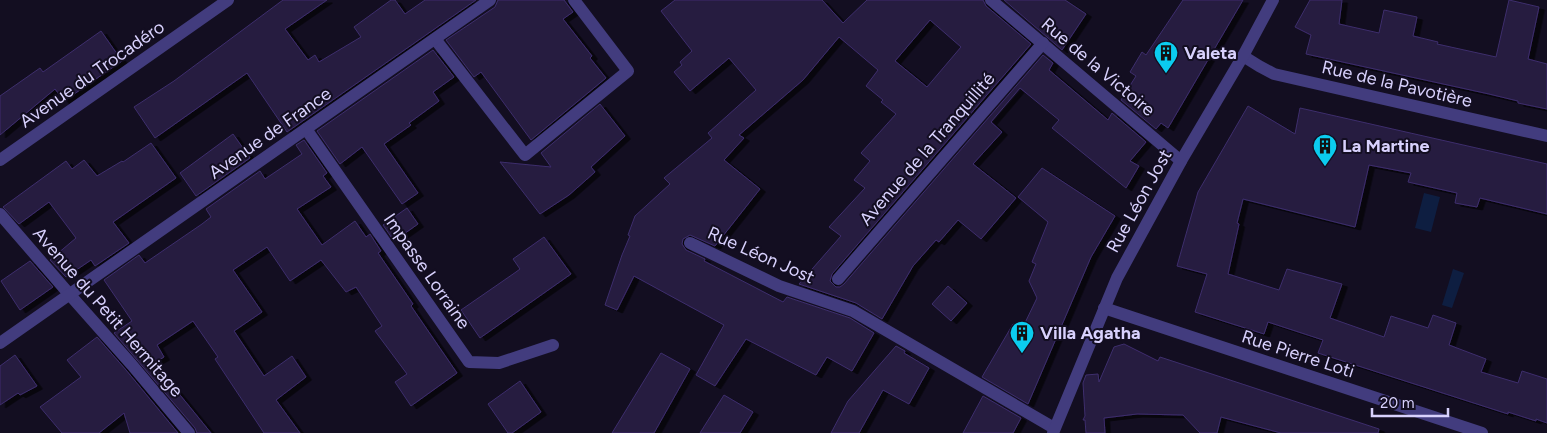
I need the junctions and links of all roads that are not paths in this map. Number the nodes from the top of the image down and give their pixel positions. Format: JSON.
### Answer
{"nodes":[{"id":1,"x":228,"y":0,"type":"edge"},
{"id":2,"x":490,"y":0,"type":"edge"},
{"id":3,"x":574,"y":0,"type":"edge"},
{"id":4,"x":992,"y":0,"type":"edge"},
{"id":5,"x":1273,"y":0,"type":"edge"},
{"id":6,"x":435,"y":39,"type":"junction"},
{"id":7,"x":1043,"y":43,"type":"junction"},
{"id":8,"x":1243,"y":56,"type":"junction"},
{"id":9,"x":306,"y":129,"type":"junction"},
{"id":10,"x":1547,"y":136,"type":"edge"},
{"id":11,"x":0,"y":160,"type":"edge"},
{"id":12,"x":1181,"y":161,"type":"junction"},
{"id":13,"x":0,"y":214,"type":"edge"},
{"id":14,"x":690,"y":243,"type":"dead end"},
{"id":15,"x":838,"y":279,"type":"dead end"},
{"id":16,"x":70,"y":295,"type":"junction"},
{"id":17,"x":1104,"y":308,"type":"junction"},
{"id":18,"x":0,"y":343,"type":"edge"},
{"id":19,"x":553,"y":345,"type":"dead end"},
{"id":20,"x":1053,"y":431,"type":"edge"},
{"id":21,"x":189,"y":433,"type":"edge"},
{"id":22,"x":1482,"y":433,"type":"edge"}],
"edges":[{"from":1,"to":11,"type":"street","name":"Avenue du Trocadéro"},
{"from":2,"to":6,"type":"street","name":"Avenue de France"},
{"from":3,"to":6,"type":"street"},
{"from":4,"to":7,"type":"street","name":"Rue de la Victoire"},
{"from":5,"to":8,"type":"street","name":"Rue Léon Jost"},
{"from":6,"to":9,"type":"street","name":"Avenue de France"},
{"from":7,"to":12,"type":"street","name":"Rue de la Victoire"},
{"from":7,"to":15,"type":"street","name":"Avenue de la Tranquillité"},
{"from":8,"to":10,"type":"street","name":"Rue de la Pavotière"},
{"from":8,"to":12,"type":"street","name":"Rue Léon Jost"},
{"from":9,"to":16,"type":"street","name":"Avenue de France"},
{"from":9,"to":19,"type":"street","name":"Impasse Lorraine"},
{"from":12,"to":17,"type":"street","name":"Rue Léon Jost"},
{"from":13,"to":16,"type":"street","name":"Avenue du Petit Hermitage"},
{"from":14,"to":20,"type":"street","name":"Rue Léon Jost"},
{"from":16,"to":18,"type":"street","name":"Avenue de France"},
{"from":16,"to":21,"type":"street","name":"Avenue du Petit Hermitage"},
{"from":17,"to":20,"type":"street","name":"Rue Léon Jost"},
{"from":17,"to":22,"type":"street","name":"Rue Pierre Loti"}]}
